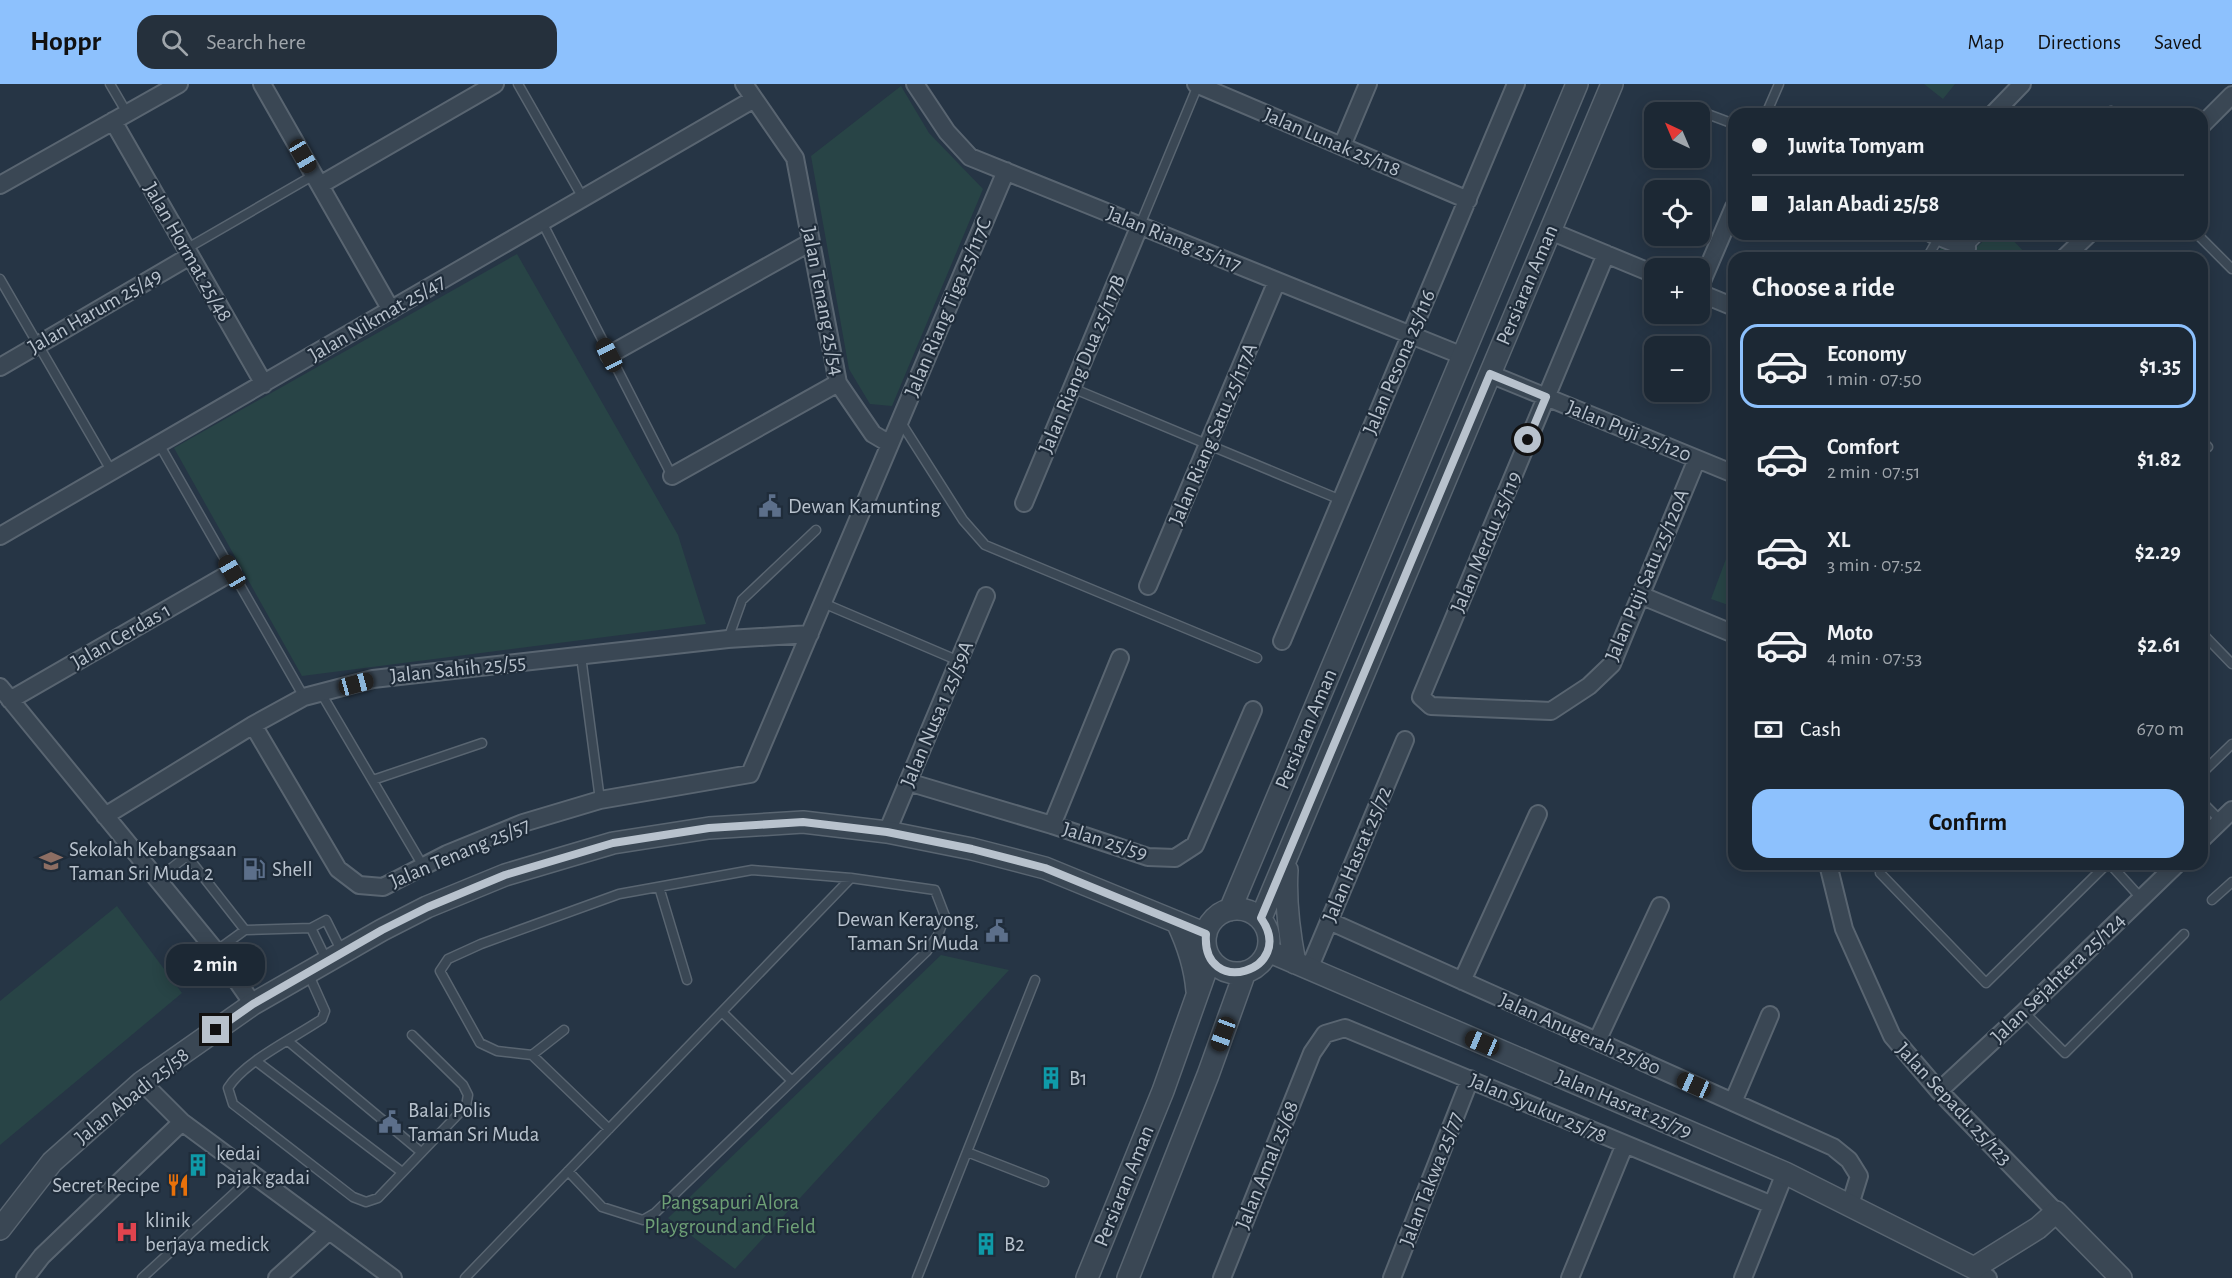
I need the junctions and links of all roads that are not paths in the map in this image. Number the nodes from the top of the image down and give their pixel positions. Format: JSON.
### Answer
{"nodes":[{"id":1,"x":110,"y":84,"type":"edge"},
{"id":2,"x":179,"y":84,"type":"edge"},
{"id":3,"x":262,"y":84,"type":"edge"},
{"id":4,"x":495,"y":84,"type":"edge"},
{"id":5,"x":518,"y":84,"type":"edge"},
{"id":6,"x":744,"y":84,"type":"edge"},
{"id":7,"x":915,"y":84,"type":"edge"},
{"id":8,"x":1368,"y":84,"type":"edge"},
{"id":9,"x":1516,"y":84,"type":"edge"},
{"id":10,"x":1577,"y":84,"type":"edge"},
{"id":11,"x":1612,"y":84,"type":"edge"},
{"id":12,"x":1779,"y":84,"type":"edge"},
{"id":13,"x":2022,"y":84,"type":"edge"},
{"id":14,"x":1205,"y":86,"type":"edge"},
{"id":15,"x":2232,"y":95,"type":"edge"},
{"id":16,"x":754,"y":99,"type":"junction"},
{"id":17,"x":1769,"y":108,"type":"edge"},
{"id":18,"x":1999,"y":108,"type":"edge"},
{"id":19,"x":1710,"y":115,"type":"edge"},
{"id":20,"x":120,"y":117,"type":"junction"},
{"id":21,"x":2208,"y":118,"type":"edge"},
{"id":22,"x":1728,"y":122,"type":"edge"},
{"id":23,"x":1342,"y":146,"type":"junction"},
{"id":24,"x":1006,"y":171,"type":"junction"},
{"id":25,"x":317,"y":180,"type":"junction"},
{"id":26,"x":0,"y":185,"type":"edge"},
{"id":27,"x":584,"y":199,"type":"junction"},
{"id":28,"x":1468,"y":200,"type":"junction"},
{"id":29,"x":1728,"y":221,"type":"edge"},
{"id":30,"x":542,"y":222,"type":"junction"},
{"id":31,"x":1140,"y":225,"type":"junction"},
{"id":32,"x":1550,"y":231,"type":"junction"},
{"id":33,"x":1947,"y":240,"type":"edge"},
{"id":34,"x":1975,"y":240,"type":"edge"},
{"id":35,"x":2083,"y":240,"type":"edge"},
{"id":36,"x":2203,"y":240,"type":"edge"},
{"id":37,"x":811,"y":242,"type":"junction"},
{"id":38,"x":1967,"y":248,"type":"joint"},
{"id":39,"x":188,"y":252,"type":"junction"},
{"id":40,"x":2070,"y":252,"type":"edge"},
{"id":41,"x":1606,"y":254,"type":"junction"},
{"id":42,"x":1710,"y":263,"type":"edge"},
{"id":43,"x":2232,"y":269,"type":"edge"},
{"id":44,"x":1644,"y":270,"type":"edge"},
{"id":45,"x":0,"y":279,"type":"edge"},
{"id":46,"x":1277,"y":281,"type":"junction"},
{"id":47,"x":1710,"y":296,"type":"edge"},
{"id":48,"x":1728,"y":304,"type":"edge"},
{"id":49,"x":392,"y":310,"type":"junction"},
{"id":50,"x":1411,"y":335,"type":"junction"},
{"id":51,"x":38,"y":344,"type":"junction"},
{"id":52,"x":609,"y":355,"type":"junction"},
{"id":53,"x":1463,"y":356,"type":"junction"},
{"id":54,"x":0,"y":366,"type":"edge"},
{"id":55,"x":1490,"y":374,"type":"junction"},
{"id":56,"x":838,"y":383,"type":"junction"},
{"id":57,"x":264,"y":384,"type":"junction"},
{"id":58,"x":1072,"y":388,"type":"junction"},
{"id":59,"x":1546,"y":397,"type":"junction"},
{"id":60,"x":900,"y":420,"type":"junction"},
{"id":61,"x":159,"y":444,"type":"junction"},
{"id":62,"x":890,"y":444,"type":"junction"},
{"id":63,"x":1208,"y":444,"type":"junction"},
{"id":64,"x":1697,"y":459,"type":"junction"},
{"id":65,"x":112,"y":472,"type":"junction"},
{"id":66,"x":1728,"y":472,"type":"edge"},
{"id":67,"x":672,"y":476,"type":"joint"},
{"id":68,"x":1341,"y":500,"type":"junction"},
{"id":69,"x":1024,"y":503,"type":"dead end"},
{"id":70,"x":816,"y":530,"type":"dead end"},
{"id":71,"x":1389,"y":532,"type":"junction"},
{"id":72,"x":0,"y":536,"type":"edge"},
{"id":73,"x":1419,"y":543,"type":"junction"},
{"id":74,"x":232,"y":572,"type":"junction"},
{"id":75,"x":1148,"y":586,"type":"dead end"},
{"id":76,"x":1640,"y":595,"type":"junction"},
{"id":77,"x":986,"y":596,"type":"dead end"},
{"id":78,"x":823,"y":603,"type":"junction"},
{"id":79,"x":1728,"y":632,"type":"edge"},
{"id":80,"x":810,"y":634,"type":"junction"},
{"id":81,"x":728,"y":639,"type":"junction"},
{"id":82,"x":2208,"y":639,"type":"edge"},
{"id":83,"x":1282,"y":641,"type":"dead end"},
{"id":84,"x":580,"y":656,"type":"junction"},
{"id":85,"x":1119,"y":658,"type":"dead end"},
{"id":86,"x":1257,"y":658,"type":"dead end"},
{"id":87,"x":959,"y":661,"type":"junction"},
{"id":88,"x":2232,"y":664,"type":"edge"},
{"id":89,"x":5,"y":693,"type":"edge"},
{"id":90,"x":321,"y":693,"type":"junction"},
{"id":91,"x":304,"y":697,"type":"junction"},
{"id":92,"x":1421,"y":697,"type":"joint"},
{"id":93,"x":1253,"y":710,"type":"dead end"},
{"id":94,"x":253,"y":725,"type":"junction"},
{"id":95,"x":1405,"y":740,"type":"dead end"},
{"id":96,"x":482,"y":742,"type":"dead end"},
{"id":97,"x":2232,"y":744,"type":"edge"},
{"id":98,"x":2208,"y":767,"type":"edge"},
{"id":99,"x":373,"y":780,"type":"junction"},
{"id":100,"x":908,"y":782,"type":"junction"},
{"id":101,"x":600,"y":800,"type":"junction"},
{"id":102,"x":2208,"y":806,"type":"edge"},
{"id":103,"x":1538,"y":814,"type":"dead end"},
{"id":104,"x":105,"y":816,"type":"junction"},
{"id":105,"x":2226,"y":816,"type":"edge"},
{"id":106,"x":1052,"y":825,"type":"junction"},
{"id":107,"x":887,"y":832,"type":"junction"},
{"id":108,"x":2208,"y":833,"type":"edge"},
{"id":109,"x":1288,"y":854,"type":"junction"},
{"id":110,"x":423,"y":866,"type":"junction"},
{"id":111,"x":1829,"y":870,"type":"edge"},
{"id":112,"x":1881,"y":870,"type":"edge"},
{"id":113,"x":2103,"y":870,"type":"edge"},
{"id":114,"x":2115,"y":870,"type":"edge"},
{"id":115,"x":2170,"y":870,"type":"edge"},
{"id":116,"x":851,"y":878,"type":"junction"},
{"id":117,"x":157,"y":879,"type":"junction"},
{"id":118,"x":2232,"y":882,"type":"edge"},
{"id":119,"x":659,"y":887,"type":"junction"},
{"id":120,"x":2141,"y":898,"type":"junction"},
{"id":121,"x":2212,"y":900,"type":"dead end"},
{"id":122,"x":1660,"y":906,"type":"dead end"},
{"id":123,"x":1230,"y":910,"type":"junction"},
{"id":124,"x":1261,"y":918,"type":"junction"},
{"id":125,"x":1329,"y":921,"type":"junction"},
{"id":126,"x":1177,"y":922,"type":"junction"},
{"id":127,"x":310,"y":928,"type":"junction"},
{"id":128,"x":245,"y":930,"type":"junction"},
{"id":129,"x":1206,"y":934,"type":"junction"},
{"id":130,"x":2184,"y":934,"type":"dead end"},
{"id":131,"x":216,"y":951,"type":"junction"},
{"id":132,"x":1268,"y":951,"type":"junction"},
{"id":133,"x":335,"y":957,"type":"junction"},
{"id":134,"x":1210,"y":959,"type":"junction"},
{"id":135,"x":1302,"y":966,"type":"junction"},
{"id":136,"x":308,"y":972,"type":"junction"},
{"id":137,"x":1245,"y":972,"type":"junction"},
{"id":138,"x":687,"y":980,"type":"dead end"},
{"id":139,"x":1035,"y":980,"type":"dead end"},
{"id":140,"x":1462,"y":981,"type":"junction"},
{"id":141,"x":1198,"y":995,"type":"junction"},
{"id":142,"x":253,"y":1004,"type":"junction"},
{"id":143,"x":722,"y":1012,"type":"junction"},
{"id":144,"x":2024,"y":1012,"type":"junction"},
{"id":145,"x":1770,"y":1015,"type":"dead end"},
{"id":146,"x":564,"y":1030,"type":"dead end"},
{"id":147,"x":412,"y":1035,"type":"dead end"},
{"id":148,"x":288,"y":1041,"type":"junction"},
{"id":149,"x":1597,"y":1041,"type":"junction"},
{"id":150,"x":1312,"y":1053,"type":"joint"},
{"id":151,"x":532,"y":1055,"type":"junction"},
{"id":152,"x":256,"y":1061,"type":"junction"},
{"id":153,"x":1470,"y":1079,"type":"junction"},
{"id":154,"x":791,"y":1080,"type":"junction"},
{"id":155,"x":142,"y":1082,"type":"junction"},
{"id":156,"x":1163,"y":1091,"type":"junction"},
{"id":157,"x":1939,"y":1091,"type":"junction"},
{"id":158,"x":1198,"y":1098,"type":"junction"},
{"id":159,"x":1733,"y":1102,"type":"junction"},
{"id":160,"x":182,"y":1122,"type":"junction"},
{"id":161,"x":609,"y":1129,"type":"junction"},
{"id":162,"x":1625,"y":1144,"type":"junction"},
{"id":163,"x":421,"y":1152,"type":"junction"},
{"id":164,"x":967,"y":1152,"type":"junction"},
{"id":165,"x":568,"y":1171,"type":"junction"},
{"id":166,"x":402,"y":1172,"type":"junction"},
{"id":167,"x":1785,"y":1173,"type":"junction"},
{"id":168,"x":253,"y":1176,"type":"junction"},
{"id":169,"x":1044,"y":1182,"type":"dead end"},
{"id":170,"x":1772,"y":1205,"type":"junction"},
{"id":171,"x":1850,"y":1205,"type":"junction"},
{"id":172,"x":2056,"y":1212,"type":"junction"},
{"id":173,"x":0,"y":1229,"type":"edge"},
{"id":174,"x":328,"y":1231,"type":"junction"},
{"id":175,"x":1981,"y":1273,"type":"edge"},
{"id":176,"x":25,"y":1278,"type":"edge"},
{"id":177,"x":142,"y":1278,"type":"edge"},
{"id":178,"x":276,"y":1278,"type":"edge"},
{"id":179,"x":393,"y":1278,"type":"edge"},
{"id":180,"x":465,"y":1278,"type":"edge"},
{"id":181,"x":917,"y":1278,"type":"edge"},
{"id":182,"x":1087,"y":1278,"type":"edge"},
{"id":183,"x":1128,"y":1278,"type":"edge"},
{"id":184,"x":1222,"y":1278,"type":"edge"},
{"id":185,"x":1392,"y":1278,"type":"edge"},
{"id":186,"x":1570,"y":1278,"type":"edge"},
{"id":187,"x":1743,"y":1278,"type":"edge"},
{"id":188,"x":2121,"y":1278,"type":"edge"}],
"edges":[{"from":1,"to":20,"type":"lane"},
{"from":2,"to":20,"type":"street"},
{"from":3,"to":25,"type":"street"},
{"from":4,"to":25,"type":"street"},
{"from":5,"to":27,"type":"lane"},
{"from":6,"to":16,"type":"street","name":"Jalan Tenang 25/54"},
{"from":7,"to":24,"type":"street","name":"Jalan Riang 25/117"},
{"from":8,"to":23,"type":"street"},
{"from":9,"to":28,"type":"street","name":"Jalan Pesona 25/116"},
{"from":10,"to":53,"type":"street","name":"Persiaran Aman"},
{"from":11,"to":32,"type":"street","name":"Persiaran Aman"},
{"from":12,"to":17,"type":"lane"},
{"from":13,"to":18,"type":"street"},
{"from":14,"to":23,"type":"street","name":"Jalan Lunak 25/118"},
{"from":14,"to":31,"type":"lane"},
{"from":15,"to":21,"type":"street"},
{"from":16,"to":27,"type":"street","name":"Jalan Nikmat 25/47"},
{"from":16,"to":37,"type":"street","name":"Jalan Tenang 25/54"},
{"from":19,"to":22,"type":"lane"},
{"from":20,"to":26,"type":"street"},
{"from":20,"to":39,"type":"street","name":"Jalan Hormat 25/48"},
{"from":23,"to":28,"type":"street","name":"Jalan Lunak 25/118"},
{"from":24,"to":31,"type":"street","name":"Jalan Riang 25/117"},
{"from":24,"to":60,"type":"street","name":"Jalan Riang Tiga 25/117C"},
{"from":25,"to":39,"type":"lane"},
{"from":25,"to":49,"type":"street"},
{"from":27,"to":30,"type":"street","name":"Jalan Nikmat 25/47"},
{"from":28,"to":50,"type":"street","name":"Jalan Pesona 25/116"},
{"from":29,"to":42,"type":"street"},
{"from":30,"to":49,"type":"street","name":"Jalan Nikmat 25/47"},
{"from":30,"to":52,"type":"lane"},
{"from":31,"to":46,"type":"street","name":"Jalan Riang 25/117"},
{"from":31,"to":58,"type":"street","name":"Jalan Riang Dua 25/117B"},
{"from":32,"to":41,"type":"street"},
{"from":32,"to":55,"type":"street","name":"Persiaran Aman"},
{"from":33,"to":38,"type":"street"},
{"from":34,"to":38,"type":"lane"},
{"from":35,"to":40,"type":"street"},
{"from":36,"to":43,"type":"lane"},
{"from":37,"to":52,"type":"street"},
{"from":37,"to":56,"type":"street","name":"Jalan Tenang 25/54"},
{"from":39,"to":51,"type":"street","name":"Jalan Harum 25/49"},
{"from":39,"to":57,"type":"street","name":"Jalan Hormat 25/48"},
{"from":41,"to":44,"type":"street"},
{"from":41,"to":59,"type":"street","name":"Jalan Merdu 25/119"},
{"from":45,"to":51,"type":"lane"},
{"from":46,"to":50,"type":"street","name":"Jalan Riang 25/117"},
{"from":46,"to":63,"type":"street","name":"Jalan Riang Satu 25/117A"},
{"from":47,"to":48,"type":"street"},
{"from":49,"to":57,"type":"street","name":"Jalan Nikmat 25/47"},
{"from":50,"to":53,"type":"street","name":"Jalan Riang 25/117"},
{"from":50,"to":68,"type":"street","name":"Jalan Pesona 25/116"},
{"from":51,"to":54,"type":"street","name":"Jalan Harum 25/49"},
{"from":51,"to":65,"type":"lane"},
{"from":52,"to":67,"type":"lane"},
{"from":53,"to":71,"type":"street","name":"Persiaran Aman"},
{"from":55,"to":59,"type":"street","name":"Jalan Puji 25/120"},
{"from":55,"to":73,"type":"street","name":"Persiaran Aman"},
{"from":56,"to":62,"type":"street","name":"Jalan Tenang 25/54"},
{"from":56,"to":67,"type":"street"},
{"from":57,"to":61,"type":"street","name":"Jalan Nikmat 25/47"},
{"from":58,"to":63,"type":"lane"},
{"from":58,"to":69,"type":"street","name":"Jalan Riang Dua 25/117B"},
{"from":59,"to":64,"type":"street","name":"Jalan Puji 25/120"},
{"from":59,"to":92,"type":"street","name":"Jalan Merdu 25/119"},
{"from":60,"to":62,"type":"street","name":"Jalan Riang Tiga 25/117C"},
{"from":60,"to":86,"type":"lane"},
{"from":61,"to":65,"type":"street","name":"Jalan Nikmat 25/47"},
{"from":61,"to":74,"type":"lane"},
{"from":62,"to":78,"type":"street"},
{"from":63,"to":68,"type":"lane"},
{"from":63,"to":75,"type":"street","name":"Jalan Riang Satu 25/117A"},
{"from":64,"to":66,"type":"street","name":"Jalan Puji 25/120"},
{"from":64,"to":76,"type":"street","name":"Jalan Puji Satu 25/120A"},
{"from":65,"to":72,"type":"street","name":"Jalan Nikmat 25/47"},
{"from":68,"to":83,"type":"street","name":"Jalan Pesona 25/116"},
{"from":70,"to":81,"type":"lane"},
{"from":71,"to":73,"type":"street"},
{"from":71,"to":123,"type":"street","name":"Persiaran Aman"},
{"from":73,"to":109,"type":"street","name":"Persiaran Aman"},
{"from":74,"to":89,"type":"street","name":"Jalan Cerdas 1"},
{"from":74,"to":91,"type":"lane"},
{"from":76,"to":79,"type":"street"},
{"from":76,"to":92,"type":"street","name":"Jalan Puji Satu 25/120A"},
{"from":77,"to":87,"type":"street","name":"Jalan Nusa 1 25/59A"},
{"from":78,"to":80,"type":"street"},
{"from":78,"to":87,"type":"lane"},
{"from":80,"to":81,"type":"street","name":"Jalan Sahih 25/55"},
{"from":80,"to":101,"type":"street","name":"Jalan Tenang 25/57"},
{"from":81,"to":84,"type":"street","name":"Jalan Sahih 25/55"},
{"from":82,"to":88,"type":"lane"},
{"from":84,"to":90,"type":"street","name":"Jalan Sahih 25/55"},
{"from":84,"to":101,"type":"lane"},
{"from":85,"to":106,"type":"street"},
{"from":87,"to":100,"type":"street","name":"Jalan Nusa 1 25/59A"},
{"from":89,"to":104,"type":"street"},
{"from":90,"to":91,"type":"street","name":"Jalan Sahih 25/55"},
{"from":90,"to":99,"type":"lane"},
{"from":91,"to":94,"type":"street","name":"Jalan Sahih 25/55"},
{"from":93,"to":106,"type":"street","name":"Jalan 25/59"},
{"from":94,"to":104,"type":"street","name":"Jalan Sahih 25/55"},
{"from":94,"to":110,"type":"street","name":"Jalan Tenang 25/57"},
{"from":95,"to":125,"type":"street","name":"Jalan Hasrat 25/72"},
{"from":96,"to":99,"type":"lane"},
{"from":97,"to":98,"type":"lane"},
{"from":99,"to":110,"type":"lane"},
{"from":100,"to":106,"type":"street","name":"Jalan 25/59"},
{"from":100,"to":107,"type":"street","name":"Jalan Nusa 1 25/59A"},
{"from":101,"to":110,"type":"street","name":"Jalan Tenang 25/57"},
{"from":102,"to":105,"type":"lane"},
{"from":103,"to":140,"type":"street"},
{"from":104,"to":117,"type":"street"},
{"from":105,"to":108,"type":"street"},
{"from":107,"to":126,"type":"street","name":"Jalan Abadi 25/58"},
{"from":107,"to":133,"type":"street","name":"Jalan Abadi 25/58"},
{"from":109,"to":124,"type":"street","name":"Persiaran Aman"},
{"from":109,"to":135,"type":"street"},
{"from":111,"to":157,"type":"street","name":"Jalan Sepadu 25/123"},
{"from":112,"to":113,"type":"lane"},
{"from":114,"to":120,"type":"lane"},
{"from":115,"to":120,"type":"street","name":"Jalan Sejahtera 25/124"},
{"from":116,"to":119,"type":"lane"},
{"from":116,"to":143,"type":"lane"},
{"from":116,"to":154,"type":"lane"},
{"from":117,"to":128,"type":"lane"},
{"from":117,"to":131,"type":"street"},
{"from":118,"to":121,"type":"lane"},
{"from":119,"to":138,"type":"lane"},
{"from":119,"to":151,"type":"lane"},
{"from":120,"to":144,"type":"street","name":"Jalan Sejahtera 25/124"},
{"from":122,"to":149,"type":"street"},
{"from":123,"to":124,"type":"street"},
{"from":123,"to":129,"type":"street"},
{"from":124,"to":132,"type":"street"},
{"from":125,"to":135,"type":"street","name":"Jalan Hasrat 25/72"},
{"from":125,"to":140,"type":"street","name":"Jalan Anugerah 25/80"},
{"from":126,"to":129,"type":"street","name":"Jalan Abadi 25/58"},
{"from":126,"to":141,"type":"street"},
{"from":127,"to":128,"type":"lane"},
{"from":127,"to":133,"type":"lane"},
{"from":127,"to":133,"type":"lane"},
{"from":128,"to":131,"type":"lane"},
{"from":129,"to":134,"type":"street"},
{"from":130,"to":144,"type":"lane"},
{"from":131,"to":142,"type":"street"},
{"from":132,"to":135,"type":"street","name":"Jalan Hasrat 25/79"},
{"from":132,"to":137,"type":"street"},
{"from":133,"to":136,"type":"street","name":"Jalan Abadi 25/58"},
{"from":134,"to":137,"type":"street"},
{"from":134,"to":141,"type":"street","name":"Persiaran Aman"},
{"from":135,"to":167,"type":"street","name":"Jalan Hasrat 25/79"},
{"from":136,"to":142,"type":"street","name":"Jalan Abadi 25/58"},
{"from":136,"to":148,"type":"lane"},
{"from":137,"to":158,"type":"street","name":"Persiaran Aman"},
{"from":139,"to":164,"type":"lane"},
{"from":140,"to":149,"type":"street","name":"Jalan Anugerah 25/80"},
{"from":141,"to":156,"type":"street","name":"Persiaran Aman"},
{"from":142,"to":155,"type":"street","name":"Jalan Abadi 25/58"},
{"from":143,"to":154,"type":"lane"},
{"from":143,"to":161,"type":"lane"},
{"from":144,"to":157,"type":"street","name":"Jalan Sejahtera 25/124"},
{"from":145,"to":159,"type":"street"},
{"from":146,"to":151,"type":"lane"},
{"from":147,"to":163,"type":"lane"},
{"from":148,"to":152,"type":"lane"},
{"from":148,"to":163,"type":"lane"},
{"from":149,"to":159,"type":"street","name":"Jalan Anugerah 25/80"},
{"from":150,"to":153,"type":"street","name":"Jalan Syukur 25/78"},
{"from":150,"to":184,"type":"street","name":"Jalan Amal 25/68"},
{"from":151,"to":161,"type":"lane"},
{"from":152,"to":166,"type":"lane"},
{"from":152,"to":166,"type":"lane"},
{"from":153,"to":162,"type":"street","name":"Jalan Syukur 25/78"},
{"from":153,"to":185,"type":"street","name":"Jalan Takwa 25/77"},
{"from":154,"to":165,"type":"lane"},
{"from":155,"to":160,"type":"street"},
{"from":155,"to":173,"type":"street","name":"Jalan Abadi 25/58"},
{"from":156,"to":158,"type":"street"},
{"from":156,"to":182,"type":"street","name":"Persiaran Aman"},
{"from":157,"to":172,"type":"street","name":"Jalan Sepadu 25/123"},
{"from":158,"to":183,"type":"street","name":"Persiaran Aman"},
{"from":159,"to":171,"type":"street","name":"Jalan Anugerah 25/80"},
{"from":160,"to":168,"type":"street"},
{"from":160,"to":176,"type":"street"},
{"from":161,"to":165,"type":"lane"},
{"from":162,"to":170,"type":"street","name":"Jalan Syukur 25/78"},
{"from":162,"to":186,"type":"street"},
{"from":163,"to":166,"type":"lane"},
{"from":164,"to":169,"type":"lane"},
{"from":164,"to":181,"type":"lane"},
{"from":165,"to":180,"type":"lane"},
{"from":167,"to":170,"type":"street"},
{"from":167,"to":171,"type":"street","name":"Jalan Hasrat 25/79"},
{"from":168,"to":174,"type":"street"},
{"from":168,"to":177,"type":"lane"},
{"from":170,"to":187,"type":"street"},
{"from":171,"to":175,"type":"street","name":"Jalan Hasrat 25/79"},
{"from":172,"to":175,"type":"street","name":"Jalan Hasrat 25/79"},
{"from":172,"to":188,"type":"street","name":"Jalan Sepadu 25/123"},
{"from":174,"to":178,"type":"street"},
{"from":174,"to":179,"type":"street"}]}
